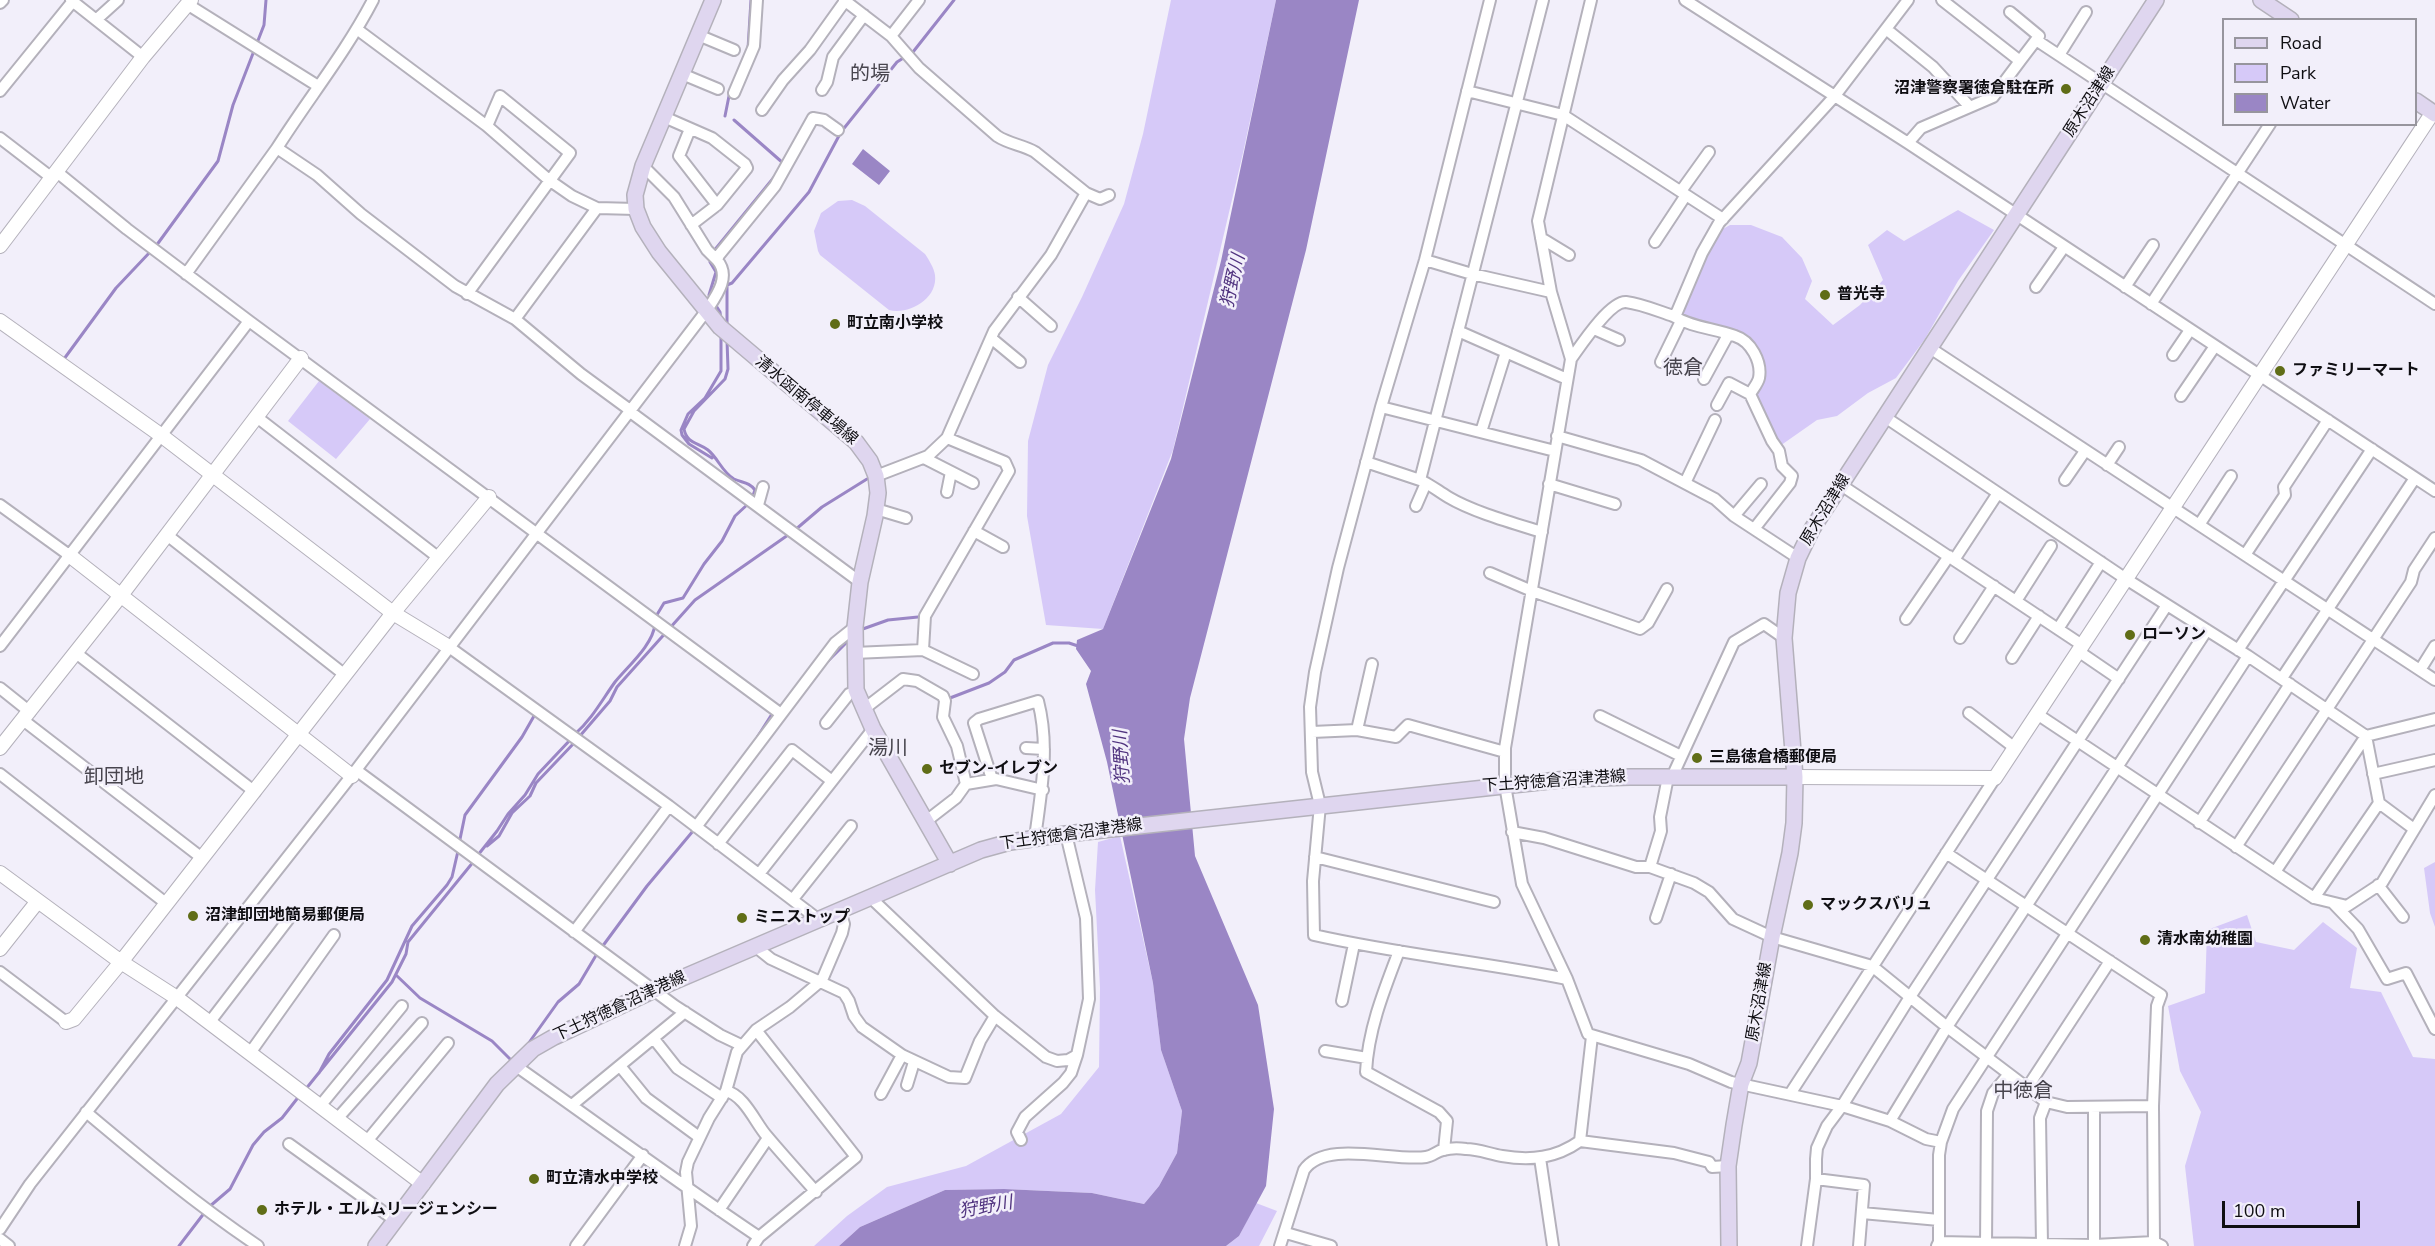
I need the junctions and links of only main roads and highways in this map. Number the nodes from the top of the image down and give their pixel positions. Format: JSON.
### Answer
{"nodes":[{"id":1,"x":713,"y":0,"type":"edge"},
{"id":2,"x":2156,"y":0,"type":"edge"},
{"id":3,"x":2261,"y":0,"type":"edge"},
{"id":4,"x":2288,"y":18,"type":"edge"},
{"id":5,"x":2417,"y":102,"type":"edge"},
{"id":6,"x":2434,"y":112,"type":"edge"},
{"id":7,"x":1795,"y":777,"type":"junction"},
{"id":8,"x":950,"y":864,"type":"junction"},
{"id":9,"x":376,"y":1246,"type":"edge"},
{"id":10,"x":1730,"y":1246,"type":"edge"}],
"edges":[{"from":1,"to":8,"type":"main road","name":"清水函南停車場線"},
{"from":2,"to":7,"type":"main road","name":"原木沼津線"},
{"from":3,"to":4,"type":"main road"},
{"from":5,"to":6,"type":"main road"},
{"from":7,"to":8,"type":"main road","name":"下土狩徳倉沼津港線"},
{"from":7,"to":10,"type":"main road","name":"原木沼津線"},
{"from":8,"to":9,"type":"main road","name":"下土狩徳倉沼津港線"}]}
